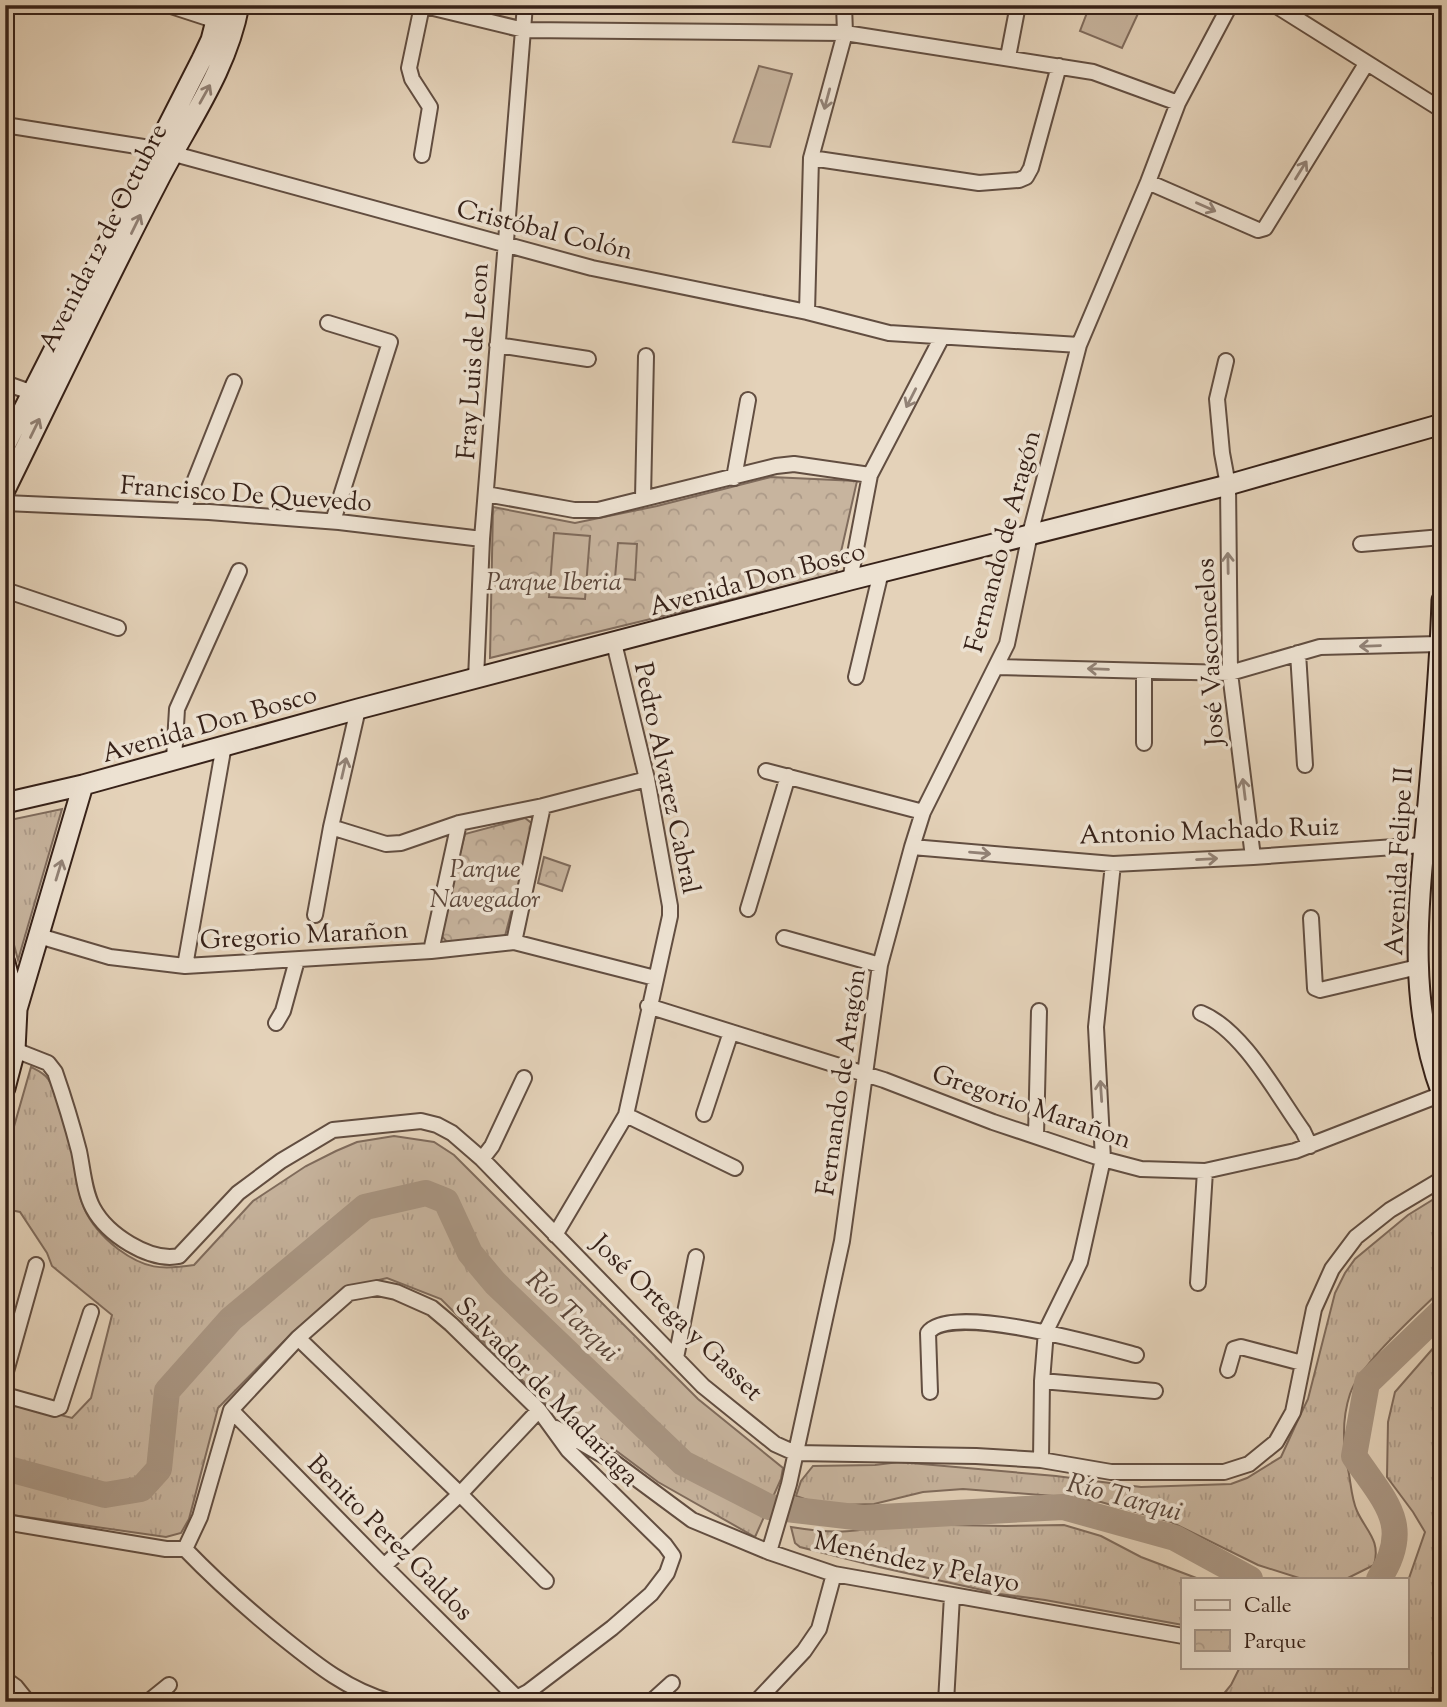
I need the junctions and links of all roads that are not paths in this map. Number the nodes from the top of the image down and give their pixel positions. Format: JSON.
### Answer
{"nodes":[{"id":1,"x":167,"y":5,"type":"edge"},
{"id":2,"x":239,"y":5,"type":"edge"},
{"id":3,"x":421,"y":5,"type":"edge"},
{"id":4,"x":525,"y":5,"type":"edge"},
{"id":5,"x":844,"y":5,"type":"edge"},
{"id":6,"x":1018,"y":5,"type":"edge"},
{"id":7,"x":1230,"y":5,"type":"edge"},
{"id":8,"x":1275,"y":5,"type":"edge"},
{"id":9,"x":219,"y":13,"type":"edge"},
{"id":10,"x":524,"y":30,"type":"junction"},
{"id":11,"x":845,"y":33,"type":"junction"},
{"id":12,"x":1009,"y":57,"type":"junction"},
{"id":13,"x":1366,"y":64,"type":"junction"},
{"id":14,"x":1059,"y":66,"type":"junction"},
{"id":15,"x":1178,"y":103,"type":"junction"},
{"id":16,"x":1442,"y":110,"type":"edge"},
{"id":17,"x":5,"y":125,"type":"edge"},
{"id":18,"x":164,"y":152,"type":"junction"},
{"id":19,"x":422,"y":155,"type":"dead end"},
{"id":20,"x":811,"y":158,"type":"junction"},
{"id":21,"x":1148,"y":182,"type":"junction"},
{"id":22,"x":505,"y":245,"type":"junction"},
{"id":23,"x":807,"y":312,"type":"junction"},
{"id":24,"x":328,"y":323,"type":"dead end"},
{"id":25,"x":942,"y":337,"type":"junction"},
{"id":26,"x":497,"y":345,"type":"junction"},
{"id":27,"x":1079,"y":345,"type":"junction"},
{"id":28,"x":646,"y":356,"type":"dead end"},
{"id":29,"x":588,"y":359,"type":"dead end"},
{"id":30,"x":1226,"y":361,"type":"dead end"},
{"id":31,"x":234,"y":382,"type":"dead end"},
{"id":32,"x":5,"y":383,"type":"edge"},
{"id":33,"x":33,"y":393,"type":"junction"},
{"id":34,"x":748,"y":400,"type":"dead end"},
{"id":35,"x":1442,"y":424,"type":"edge"},
{"id":36,"x":5,"y":446,"type":"edge"},
{"id":37,"x":870,"y":475,"type":"junction"},
{"id":38,"x":734,"y":478,"type":"junction"},
{"id":39,"x":1228,"y":485,"type":"junction"},
{"id":40,"x":5,"y":489,"type":"edge"},
{"id":41,"x":486,"y":494,"type":"junction"},
{"id":42,"x":643,"y":498,"type":"junction"},
{"id":43,"x":5,"y":503,"type":"edge"},
{"id":44,"x":183,"y":510,"type":"junction"},
{"id":45,"x":333,"y":521,"type":"junction"},
{"id":46,"x":1030,"y":534,"type":"junction"},
{"id":47,"x":1442,"y":537,"type":"edge"},
{"id":48,"x":482,"y":539,"type":"junction"},
{"id":49,"x":1361,"y":544,"type":"dead end"},
{"id":50,"x":239,"y":571,"type":"dead end"},
{"id":51,"x":881,"y":572,"type":"junction"},
{"id":52,"x":850,"y":580,"type":"junction"},
{"id":53,"x":5,"y":590,"type":"edge"},
{"id":54,"x":1442,"y":600,"type":"edge"},
{"id":55,"x":118,"y":628,"type":"dead end"},
{"id":56,"x":1440,"y":633,"type":"edge"},
{"id":57,"x":614,"y":643,"type":"junction"},
{"id":58,"x":1298,"y":653,"type":"junction"},
{"id":59,"x":996,"y":667,"type":"junction"},
{"id":60,"x":1144,"y":671,"type":"junction"},
{"id":61,"x":1230,"y":673,"type":"junction"},
{"id":62,"x":856,"y":677,"type":"dead end"},
{"id":63,"x":475,"y":678,"type":"junction"},
{"id":64,"x":358,"y":709,"type":"junction"},
{"id":65,"x":1144,"y":743,"type":"dead end"},
{"id":66,"x":224,"y":745,"type":"junction"},
{"id":67,"x":174,"y":760,"type":"junction"},
{"id":68,"x":1305,"y":765,"type":"dead end"},
{"id":69,"x":766,"y":771,"type":"dead end"},
{"id":70,"x":788,"y":776,"type":"junction"},
{"id":71,"x":647,"y":779,"type":"junction"},
{"id":72,"x":83,"y":785,"type":"junction"},
{"id":73,"x":5,"y":803,"type":"edge"},
{"id":74,"x":543,"y":806,"type":"junction"},
{"id":75,"x":923,"y":811,"type":"junction"},
{"id":76,"x":459,"y":823,"type":"junction"},
{"id":77,"x":331,"y":827,"type":"junction"},
{"id":78,"x":1423,"y":845,"type":"junction"},
{"id":79,"x":912,"y":847,"type":"junction"},
{"id":80,"x":1253,"y":857,"type":"junction"},
{"id":81,"x":1113,"y":864,"type":"junction"},
{"id":82,"x":748,"y":909,"type":"dead end"},
{"id":83,"x":315,"y":915,"type":"dead end"},
{"id":84,"x":1311,"y":918,"type":"dead end"},
{"id":85,"x":39,"y":936,"type":"junction"},
{"id":86,"x":784,"y":938,"type":"dead end"},
{"id":87,"x":514,"y":942,"type":"junction"},
{"id":88,"x":430,"y":951,"type":"junction"},
{"id":89,"x":297,"y":960,"type":"junction"},
{"id":90,"x":5,"y":963,"type":"edge"},
{"id":91,"x":185,"y":965,"type":"junction"},
{"id":92,"x":880,"y":965,"type":"junction"},
{"id":93,"x":1418,"y":967,"type":"junction"},
{"id":94,"x":655,"y":978,"type":"junction"},
{"id":95,"x":648,"y":1006,"type":"junction"},
{"id":96,"x":17,"y":1009,"type":"junction"},
{"id":97,"x":1039,"y":1011,"type":"dead end"},
{"id":98,"x":1201,"y":1013,"type":"dead end"},
{"id":99,"x":276,"y":1023,"type":"dead end"},
{"id":100,"x":731,"y":1032,"type":"junction"},
{"id":101,"x":10,"y":1049,"type":"edge"},
{"id":102,"x":867,"y":1075,"type":"junction"},
{"id":103,"x":524,"y":1078,"type":"dead end"},
{"id":104,"x":5,"y":1088,"type":"edge"},
{"id":105,"x":1442,"y":1094,"type":"edge"},
{"id":106,"x":704,"y":1114,"type":"dead end"},
{"id":107,"x":626,"y":1115,"type":"junction"},
{"id":108,"x":1036,"y":1136,"type":"junction"},
{"id":109,"x":1310,"y":1146,"type":"junction"},
{"id":110,"x":482,"y":1159,"type":"junction"},
{"id":111,"x":1103,"y":1159,"type":"junction"},
{"id":112,"x":736,"y":1168,"type":"dead end"},
{"id":113,"x":1205,"y":1171,"type":"junction"},
{"id":114,"x":1442,"y":1180,"type":"edge"},
{"id":115,"x":555,"y":1235,"type":"junction"},
{"id":116,"x":696,"y":1257,"type":"dead end"},
{"id":117,"x":36,"y":1265,"type":"dead end"},
{"id":118,"x":1198,"y":1283,"type":"dead end"},
{"id":119,"x":91,"y":1312,"type":"dead end"},
{"id":120,"x":1046,"y":1331,"type":"junction"},
{"id":121,"x":298,"y":1338,"type":"junction"},
{"id":122,"x":1136,"y":1355,"type":"dead end"},
{"id":123,"x":676,"y":1358,"type":"junction"},
{"id":124,"x":1302,"y":1363,"type":"junction"},
{"id":125,"x":1228,"y":1370,"type":"dead end"},
{"id":126,"x":5,"y":1375,"type":"edge"},
{"id":127,"x":1042,"y":1381,"type":"junction"},
{"id":128,"x":1155,"y":1391,"type":"dead end"},
{"id":129,"x":930,"y":1392,"type":"dead end"},
{"id":130,"x":5,"y":1395,"type":"edge"},
{"id":131,"x":231,"y":1410,"type":"junction"},
{"id":132,"x":539,"y":1410,"type":"junction"},
{"id":133,"x":550,"y":1424,"type":"junction"},
{"id":134,"x":795,"y":1453,"type":"junction"},
{"id":135,"x":1041,"y":1461,"type":"junction"},
{"id":136,"x":460,"y":1494,"type":"junction"},
{"id":137,"x":5,"y":1522,"type":"edge"},
{"id":138,"x":771,"y":1546,"type":"junction"},
{"id":139,"x":185,"y":1549,"type":"junction"},
{"id":140,"x":384,"y":1566,"type":"junction"},
{"id":141,"x":834,"y":1574,"type":"junction"},
{"id":142,"x":546,"y":1581,"type":"dead end"},
{"id":143,"x":952,"y":1596,"type":"junction"},
{"id":144,"x":1181,"y":1636,"type":"edge"},
{"id":145,"x":5,"y":1679,"type":"edge"},
{"id":146,"x":672,"y":1683,"type":"dead end"},
{"id":147,"x":169,"y":1685,"type":"dead end"},
{"id":148,"x":520,"y":1698,"type":"edge"},
{"id":149,"x":757,"y":1701,"type":"edge"},
{"id":150,"x":28,"y":1702,"type":"edge"},
{"id":151,"x":148,"y":1702,"type":"edge"},
{"id":152,"x":391,"y":1702,"type":"edge"},
{"id":153,"x":651,"y":1702,"type":"edge"},
{"id":154,"x":946,"y":1702,"type":"edge"}],
"edges":[{"from":1,"to":9,"type":"street"},
{"from":18,"to":2,"type":"main road","name":"Avenida 12 de Octubre","one_way":true},
{"from":3,"to":10,"type":"street"},
{"from":3,"to":19,"type":"street"},
{"from":4,"to":10,"type":"street","name":"Fray Luis de Leon"},
{"from":5,"to":11,"type":"street"},
{"from":6,"to":12,"type":"street"},
{"from":7,"to":15,"type":"street","name":"Fernando de Aragón"},
{"from":8,"to":13,"type":"street"},
{"from":9,"to":18,"type":"main road","name":"Avenida 12 de Octubre"},
{"from":10,"to":11,"type":"street"},
{"from":10,"to":22,"type":"street","name":"Fray Luis de Leon"},
{"from":11,"to":12,"type":"street"},
{"from":11,"to":20,"type":"street","one_way":true},
{"from":12,"to":14,"type":"street"},
{"from":13,"to":16,"type":"street"},
{"from":21,"to":13,"type":"street","one_way":true},
{"from":14,"to":15,"type":"street"},
{"from":14,"to":20,"type":"street"},
{"from":15,"to":21,"type":"street","name":"Fernando de Aragón"},
{"from":17,"to":18,"type":"street","name":"Cristóbal Colón"},
{"from":18,"to":22,"type":"street","name":"Cristóbal Colón"},
{"from":18,"to":33,"type":"main road","name":"Avenida 12 de Octubre"},
{"from":40,"to":18,"type":"main road","name":"Avenida 12 de Octubre","one_way":true},
{"from":20,"to":23,"type":"street"},
{"from":21,"to":27,"type":"street","name":"Fernando de Aragón"},
{"from":22,"to":23,"type":"street","name":"Cristóbal Colón"},
{"from":22,"to":26,"type":"street","name":"Fray Luis de Leon"},
{"from":23,"to":25,"type":"street","name":"Cristóbal Colón"},
{"from":24,"to":45,"type":"street"},
{"from":25,"to":27,"type":"street","name":"Cristóbal Colón"},
{"from":25,"to":37,"type":"street","one_way":true},
{"from":26,"to":29,"type":"street"},
{"from":26,"to":41,"type":"street","name":"Fray Luis de Leon"},
{"from":27,"to":46,"type":"street","name":"Fernando de Aragón"},
{"from":28,"to":42,"type":"street"},
{"from":30,"to":39,"type":"street","name":"José Vasconcelos"},
{"from":31,"to":44,"type":"street"},
{"from":32,"to":33,"type":"street"},
{"from":33,"to":36,"type":"main road","name":"Avenida 12 de Octubre"},
{"from":34,"to":38,"type":"street"},
{"from":35,"to":39,"type":"main road","name":"Avenida Don Bosco"},
{"from":37,"to":38,"type":"street"},
{"from":37,"to":52,"type":"street"},
{"from":38,"to":42,"type":"street"},
{"from":39,"to":46,"type":"main road","name":"Avenida Don Bosco"},
{"from":61,"to":39,"type":"street","name":"José Vasconcelos","one_way":true},
{"from":41,"to":42,"type":"street"},
{"from":41,"to":48,"type":"street","name":"Fray Luis de Leon"},
{"from":43,"to":44,"type":"street","name":"Francisco De Quevedo"},
{"from":44,"to":45,"type":"street","name":"Francisco De Quevedo"},
{"from":45,"to":48,"type":"street","name":"Francisco De Quevedo"},
{"from":46,"to":51,"type":"main road","name":"Avenida Don Bosco"},
{"from":46,"to":59,"type":"street","name":"Fernando de Aragón"},
{"from":47,"to":49,"type":"street"},
{"from":48,"to":63,"type":"street","name":"Fray Luis de Leon"},
{"from":50,"to":67,"type":"street"},
{"from":51,"to":52,"type":"main road","name":"Avenida Don Bosco"},
{"from":51,"to":62,"type":"street"},
{"from":52,"to":57,"type":"main road","name":"Avenida Don Bosco"},
{"from":53,"to":55,"type":"street"},
{"from":54,"to":56,"type":"main road","name":"Avenida Felipe II"},
{"from":56,"to":58,"type":"street","one_way":true},
{"from":56,"to":78,"type":"main road","name":"Avenida Felipe II"},
{"from":57,"to":63,"type":"main road","name":"Avenida Don Bosco"},
{"from":57,"to":71,"type":"street","name":"Pedro Alvarez Cabral"},
{"from":58,"to":61,"type":"street"},
{"from":58,"to":68,"type":"street"},
{"from":60,"to":59,"type":"street","one_way":true},
{"from":59,"to":75,"type":"street","name":"Fernando de Aragón"},
{"from":60,"to":61,"type":"street"},
{"from":60,"to":65,"type":"street"},
{"from":80,"to":61,"type":"street","name":"José Vasconcelos","one_way":true},
{"from":63,"to":64,"type":"main road","name":"Avenida Don Bosco"},
{"from":64,"to":66,"type":"main road","name":"Avenida Don Bosco"},
{"from":77,"to":64,"type":"street","one_way":true},
{"from":66,"to":67,"type":"main road","name":"Avenida Don Bosco"},
{"from":66,"to":91,"type":"street"},
{"from":67,"to":72,"type":"main road","name":"Avenida Don Bosco"},
{"from":69,"to":70,"type":"street"},
{"from":70,"to":75,"type":"street"},
{"from":70,"to":82,"type":"street"},
{"from":71,"to":74,"type":"street"},
{"from":71,"to":94,"type":"street","name":"Pedro Alvarez Cabral"},
{"from":72,"to":73,"type":"main road","name":"Avenida Don Bosco"},
{"from":85,"to":72,"type":"main road","one_way":true},
{"from":74,"to":76,"type":"street"},
{"from":74,"to":87,"type":"street"},
{"from":75,"to":79,"type":"street","name":"Fernando de Aragón"},
{"from":76,"to":77,"type":"street"},
{"from":76,"to":88,"type":"street"},
{"from":77,"to":83,"type":"street"},
{"from":78,"to":80,"type":"street","name":"Antonio Machado Ruiz"},
{"from":78,"to":93,"type":"main road","name":"Avenida Felipe II"},
{"from":79,"to":81,"type":"street","name":"Antonio Machado Ruiz","one_way":true},
{"from":79,"to":92,"type":"street","name":"Fernando de Aragón"},
{"from":81,"to":80,"type":"street","name":"Antonio Machado Ruiz","one_way":true},
{"from":111,"to":81,"type":"street","one_way":true},
{"from":84,"to":93,"type":"street"},
{"from":85,"to":91,"type":"street","name":"Gregorio Marañon"},
{"from":85,"to":96,"type":"main road"},
{"from":86,"to":92,"type":"street"},
{"from":87,"to":88,"type":"street","name":"Gregorio Marañon"},
{"from":87,"to":94,"type":"street","name":"Gregorio Marañon"},
{"from":88,"to":89,"type":"street","name":"Gregorio Marañon"},
{"from":89,"to":91,"type":"street","name":"Gregorio Marañon"},
{"from":89,"to":99,"type":"street"},
{"from":90,"to":96,"type":"main road"},
{"from":92,"to":102,"type":"street","name":"Fernando de Aragón"},
{"from":93,"to":105,"type":"main road","name":"Avenida Felipe II"},
{"from":94,"to":95,"type":"street","name":"Pedro Alvarez Cabral"},
{"from":95,"to":100,"type":"street","name":"Gregorio Marañon"},
{"from":95,"to":107,"type":"street","name":"Pedro Alvarez Cabral"},
{"from":96,"to":101,"type":"main road"},
{"from":97,"to":108,"type":"street"},
{"from":98,"to":109,"type":"street"},
{"from":100,"to":102,"type":"street","name":"Gregorio Marañon"},
{"from":100,"to":106,"type":"street"},
{"from":101,"to":104,"type":"main road"},
{"from":101,"to":110,"type":"street","name":"José Ortega y Gasset"},
{"from":102,"to":108,"type":"street","name":"Gregorio Marañon"},
{"from":102,"to":134,"type":"street","name":"Fernando de Aragón"},
{"from":103,"to":110,"type":"street"},
{"from":105,"to":109,"type":"street","name":"Gregorio Marañon"},
{"from":107,"to":112,"type":"street"},
{"from":107,"to":115,"type":"street","name":"Pedro Alvarez Cabral"},
{"from":108,"to":111,"type":"street","name":"Gregorio Marañon"},
{"from":109,"to":113,"type":"street","name":"Gregorio Marañon"},
{"from":110,"to":115,"type":"street","name":"José Ortega y Gasset"},
{"from":111,"to":113,"type":"street","name":"Gregorio Marañon"},
{"from":111,"to":120,"type":"street"},
{"from":113,"to":118,"type":"street"},
{"from":114,"to":124,"type":"street","name":"José Ortega y Gasset"},
{"from":115,"to":123,"type":"street","name":"José Ortega y Gasset"},
{"from":116,"to":123,"type":"street"},
{"from":117,"to":126,"type":"street"},
{"from":119,"to":130,"type":"street"},
{"from":120,"to":122,"type":"street"},
{"from":120,"to":127,"type":"street"},
{"from":120,"to":129,"type":"street"},
{"from":121,"to":131,"type":"street","name":"Salvador de Madariaga"},
{"from":121,"to":132,"type":"street","name":"Salvador de Madariaga"},
{"from":121,"to":136,"type":"street"},
{"from":123,"to":134,"type":"street","name":"José Ortega y Gasset"},
{"from":124,"to":125,"type":"street"},
{"from":124,"to":135,"type":"street","name":"José Ortega y Gasset"},
{"from":127,"to":128,"type":"street"},
{"from":127,"to":135,"type":"street"},
{"from":131,"to":139,"type":"street","name":"Salvador de Madariaga"},
{"from":131,"to":140,"type":"street","name":"Benito Perez Galdos"},
{"from":132,"to":133,"type":"street","name":"Salvador de Madariaga"},
{"from":132,"to":136,"type":"street"},
{"from":133,"to":138,"type":"street","name":"Menéndez y Pelayo"},
{"from":133,"to":148,"type":"street","name":"Salvador de Madariaga"},
{"from":134,"to":135,"type":"street","name":"José Ortega y Gasset"},
{"from":134,"to":138,"type":"street","name":"Fernando de Aragón"},
{"from":136,"to":140,"type":"street"},
{"from":136,"to":142,"type":"street"},
{"from":137,"to":139,"type":"street"},
{"from":138,"to":141,"type":"street","name":"Menéndez y Pelayo"},
{"from":139,"to":152,"type":"street"},
{"from":140,"to":148,"type":"street","name":"Benito Perez Galdos"},
{"from":141,"to":143,"type":"street","name":"Menéndez y Pelayo"},
{"from":141,"to":149,"type":"street"},
{"from":143,"to":144,"type":"street","name":"Menéndez y Pelayo"},
{"from":143,"to":154,"type":"street"},
{"from":145,"to":150,"type":"street"},
{"from":146,"to":153,"type":"street"},
{"from":147,"to":151,"type":"street"}]}
